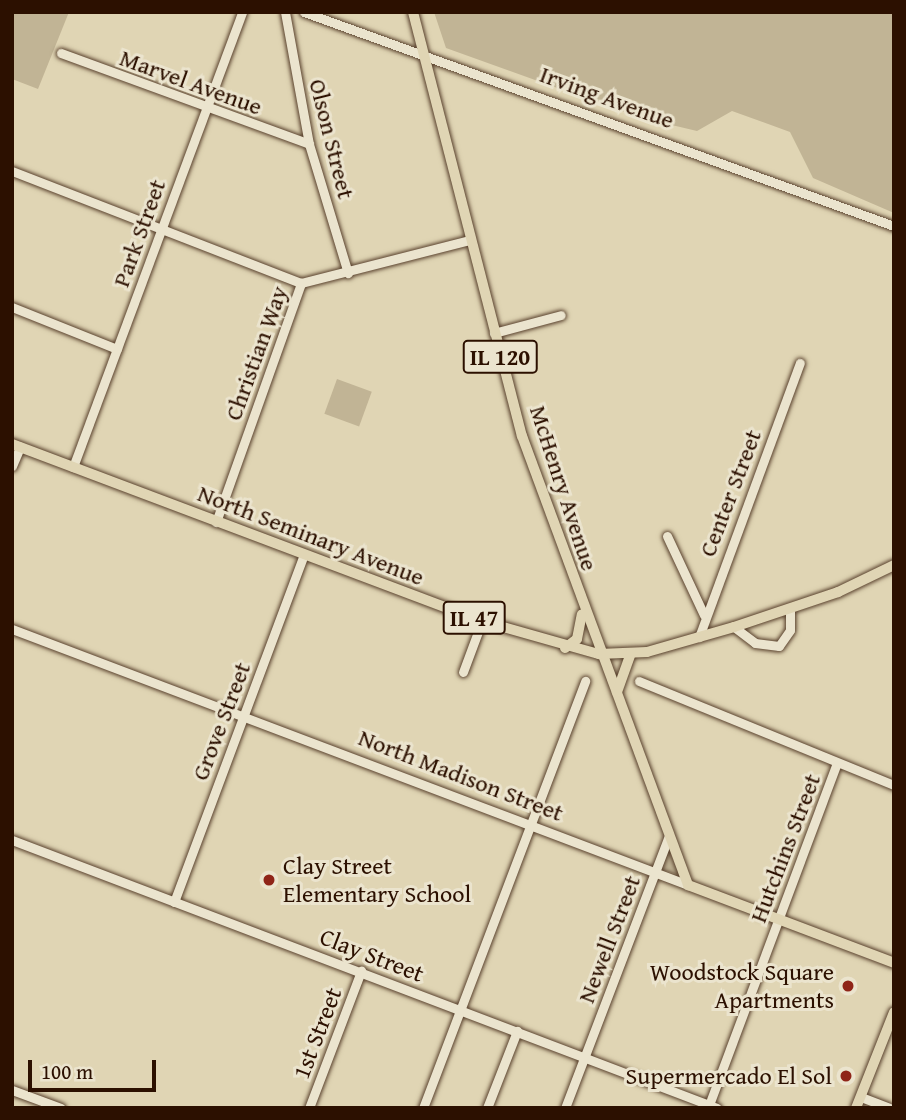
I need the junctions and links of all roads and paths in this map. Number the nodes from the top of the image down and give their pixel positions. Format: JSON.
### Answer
{"nodes":[{"id":1,"x":242,"y":12,"type":"edge"},
{"id":2,"x":285,"y":12,"type":"edge"},
{"id":3,"x":303,"y":12,"type":"edge"},
{"id":4,"x":413,"y":12,"type":"edge"},
{"id":5,"x":423,"y":52,"type":"junction"},
{"id":6,"x":61,"y":53,"type":"dead end"},
{"id":7,"x":205,"y":110,"type":"junction"},
{"id":8,"x":309,"y":144,"type":"junction"},
{"id":9,"x":12,"y":171,"type":"edge"},
{"id":10,"x":894,"y":226,"type":"edge"},
{"id":11,"x":162,"y":228,"type":"junction"},
{"id":12,"x":470,"y":240,"type":"junction"},
{"id":13,"x":348,"y":273,"type":"junction"},
{"id":14,"x":301,"y":283,"type":"junction"},
{"id":15,"x":12,"y":307,"type":"edge"},
{"id":16,"x":561,"y":314,"type":"dead end"},
{"id":17,"x":494,"y":333,"type":"junction"},
{"id":18,"x":117,"y":349,"type":"junction"},
{"id":19,"x":800,"y":363,"type":"dead end"},
{"id":20,"x":16,"y":445,"type":"edge"},
{"id":21,"x":12,"y":466,"type":"edge"},
{"id":22,"x":73,"y":467,"type":"junction"},
{"id":23,"x":216,"y":522,"type":"junction"},
{"id":24,"x":667,"y":536,"type":"dead end"},
{"id":25,"x":304,"y":555,"type":"junction"},
{"id":26,"x":894,"y":565,"type":"edge"},
{"id":27,"x":582,"y":607,"type":"junction"},
{"id":28,"x":790,"y":609,"type":"junction"},
{"id":29,"x":704,"y":615,"type":"junction"},
{"id":30,"x":482,"y":621,"type":"junction"},
{"id":31,"x":734,"y":627,"type":"junction"},
{"id":32,"x":12,"y":629,"type":"edge"},
{"id":33,"x":699,"y":638,"type":"junction"},
{"id":34,"x":565,"y":648,"type":"junction"},
{"id":35,"x":631,"y":653,"type":"junction"},
{"id":36,"x":599,"y":654,"type":"junction"},
{"id":37,"x":463,"y":672,"type":"dead end"},
{"id":38,"x":585,"y":681,"type":"dead end"},
{"id":39,"x":639,"y":681,"type":"dead end"},
{"id":40,"x":617,"y":699,"type":"junction"},
{"id":41,"x":243,"y":717,"type":"junction"},
{"id":42,"x":837,"y":763,"type":"junction"},
{"id":43,"x":894,"y":785,"type":"edge"},
{"id":44,"x":529,"y":824,"type":"junction"},
{"id":45,"x":669,"y":835,"type":"junction"},
{"id":46,"x":12,"y":840,"type":"edge"},
{"id":47,"x":655,"y":872,"type":"junction"},
{"id":48,"x":688,"y":885,"type":"junction"},
{"id":49,"x":174,"y":902,"type":"junction"},
{"id":50,"x":779,"y":919,"type":"junction"},
{"id":51,"x":894,"y":964,"type":"edge"},
{"id":52,"x":361,"y":971,"type":"junction"},
{"id":53,"x":458,"y":1010,"type":"junction"},
{"id":54,"x":894,"y":1012,"type":"edge"},
{"id":55,"x":517,"y":1031,"type":"junction"},
{"id":56,"x":585,"y":1057,"type":"junction"},
{"id":57,"x":12,"y":1090,"type":"edge"},
{"id":58,"x":859,"y":1102,"type":"edge"},
{"id":59,"x":713,"y":1106,"type":"edge"},
{"id":60,"x":61,"y":1108,"type":"edge"},
{"id":61,"x":309,"y":1108,"type":"edge"},
{"id":62,"x":424,"y":1108,"type":"edge"},
{"id":63,"x":487,"y":1108,"type":"edge"},
{"id":64,"x":565,"y":1108,"type":"edge"},
{"id":65,"x":889,"y":1108,"type":"edge"}],
"edges":[{"from":1,"to":7,"type":"street","name":"Park Street"},
{"from":2,"to":8,"type":"street","name":"Olson Street"},
{"from":3,"to":5,"type":"street","name":"Irving Avenue"},
{"from":4,"to":5,"type":"main road","name":"McHenry Avenue","number":"IL 120"},
{"from":5,"to":10,"type":"street","name":"Irving Avenue"},
{"from":5,"to":12,"type":"main road","name":"McHenry Avenue","number":"IL 120"},
{"from":6,"to":7,"type":"street","name":"Marvel Avenue"},
{"from":7,"to":8,"type":"street","name":"Marvel Avenue"},
{"from":7,"to":11,"type":"street","name":"Park Street"},
{"from":8,"to":13,"type":"street","name":"Olson Street"},
{"from":9,"to":11,"type":"street"},
{"from":11,"to":14,"type":"street"},
{"from":11,"to":18,"type":"street","name":"Park Street"},
{"from":12,"to":13,"type":"street","name":"Christian Way"},
{"from":12,"to":17,"type":"main road","name":"McHenry Avenue","number":"IL 120"},
{"from":13,"to":14,"type":"street","name":"Christian Way"},
{"from":14,"to":23,"type":"street","name":"Christian Way"},
{"from":15,"to":18,"type":"street"},
{"from":16,"to":17,"type":"street"},
{"from":17,"to":27,"type":"main road","name":"McHenry Avenue","number":"IL 120"},
{"from":18,"to":22,"type":"street","name":"Park Street"},
{"from":19,"to":29,"type":"street","name":"Center Street"},
{"from":20,"to":21,"type":"street"},
{"from":20,"to":22,"type":"main road","name":"North Seminary Avenue","number":"IL 47"},
{"from":22,"to":23,"type":"main road","name":"North Seminary Avenue","number":"IL 47"},
{"from":23,"to":25,"type":"main road","name":"North Seminary Avenue","number":"IL 47"},
{"from":24,"to":29,"type":"street"},
{"from":25,"to":30,"type":"main road","name":"North Seminary Avenue","number":"IL 47"},
{"from":25,"to":41,"type":"street","name":"Grove Street"},
{"from":26,"to":28,"type":"main road","number":"IL 47"},
{"from":27,"to":34,"type":"main road"},
{"from":27,"to":36,"type":"main road","name":"McHenry Avenue","number":"IL 120"},
{"from":28,"to":31,"type":"main road","number":"IL 47"},
{"from":28,"to":31,"type":"street"},
{"from":29,"to":33,"type":"street","name":"Center Street"},
{"from":30,"to":34,"type":"main road","name":"North Seminary Avenue","number":"IL 47"},
{"from":30,"to":37,"type":"street"},
{"from":31,"to":33,"type":"main road","number":"IL 47"},
{"from":32,"to":41,"type":"street","name":"North Madison Street"},
{"from":33,"to":35,"type":"main road","number":"IL 47"},
{"from":34,"to":36,"type":"main road","name":"North Seminary Avenue","number":"IL 47"},
{"from":35,"to":36,"type":"main road","number":"IL 47"},
{"from":35,"to":40,"type":"main road"},
{"from":36,"to":40,"type":"main road","name":"McHenry Avenue","number":"IL 120"},
{"from":38,"to":44,"type":"street"},
{"from":39,"to":42,"type":"street"},
{"from":40,"to":45,"type":"main road","name":"McHenry Avenue","number":"IL 120"},
{"from":41,"to":44,"type":"street","name":"North Madison Street"},
{"from":41,"to":49,"type":"street","name":"Grove Street"},
{"from":42,"to":43,"type":"street"},
{"from":42,"to":50,"type":"street","name":"Hutchins Street"},
{"from":44,"to":47,"type":"street","name":"North Madison Street"},
{"from":44,"to":53,"type":"street"},
{"from":45,"to":47,"type":"street","name":"Newell Street"},
{"from":45,"to":48,"type":"main road","name":"McHenry Avenue","number":"IL 120"},
{"from":46,"to":49,"type":"street","name":"Clay Street"},
{"from":47,"to":48,"type":"street","name":"North Madison Street"},
{"from":47,"to":56,"type":"street","name":"Newell Street"},
{"from":48,"to":50,"type":"main road","name":"North Madison Street"},
{"from":49,"to":52,"type":"street","name":"Clay Street"},
{"from":50,"to":51,"type":"main road","name":"North Madison Street"},
{"from":50,"to":59,"type":"street","name":"Hutchins Street"},
{"from":52,"to":53,"type":"street","name":"Clay Street"},
{"from":52,"to":61,"type":"street","name":"1st Street"},
{"from":53,"to":55,"type":"street","name":"Clay Street"},
{"from":53,"to":62,"type":"street"},
{"from":54,"to":58,"type":"main road"},
{"from":55,"to":56,"type":"street","name":"Clay Street"},
{"from":55,"to":63,"type":"street"},
{"from":56,"to":59,"type":"street","name":"Clay Street"},
{"from":56,"to":64,"type":"street","name":"Newell Street"},
{"from":57,"to":60,"type":"street"},
{"from":58,"to":65,"type":"street"}]}
